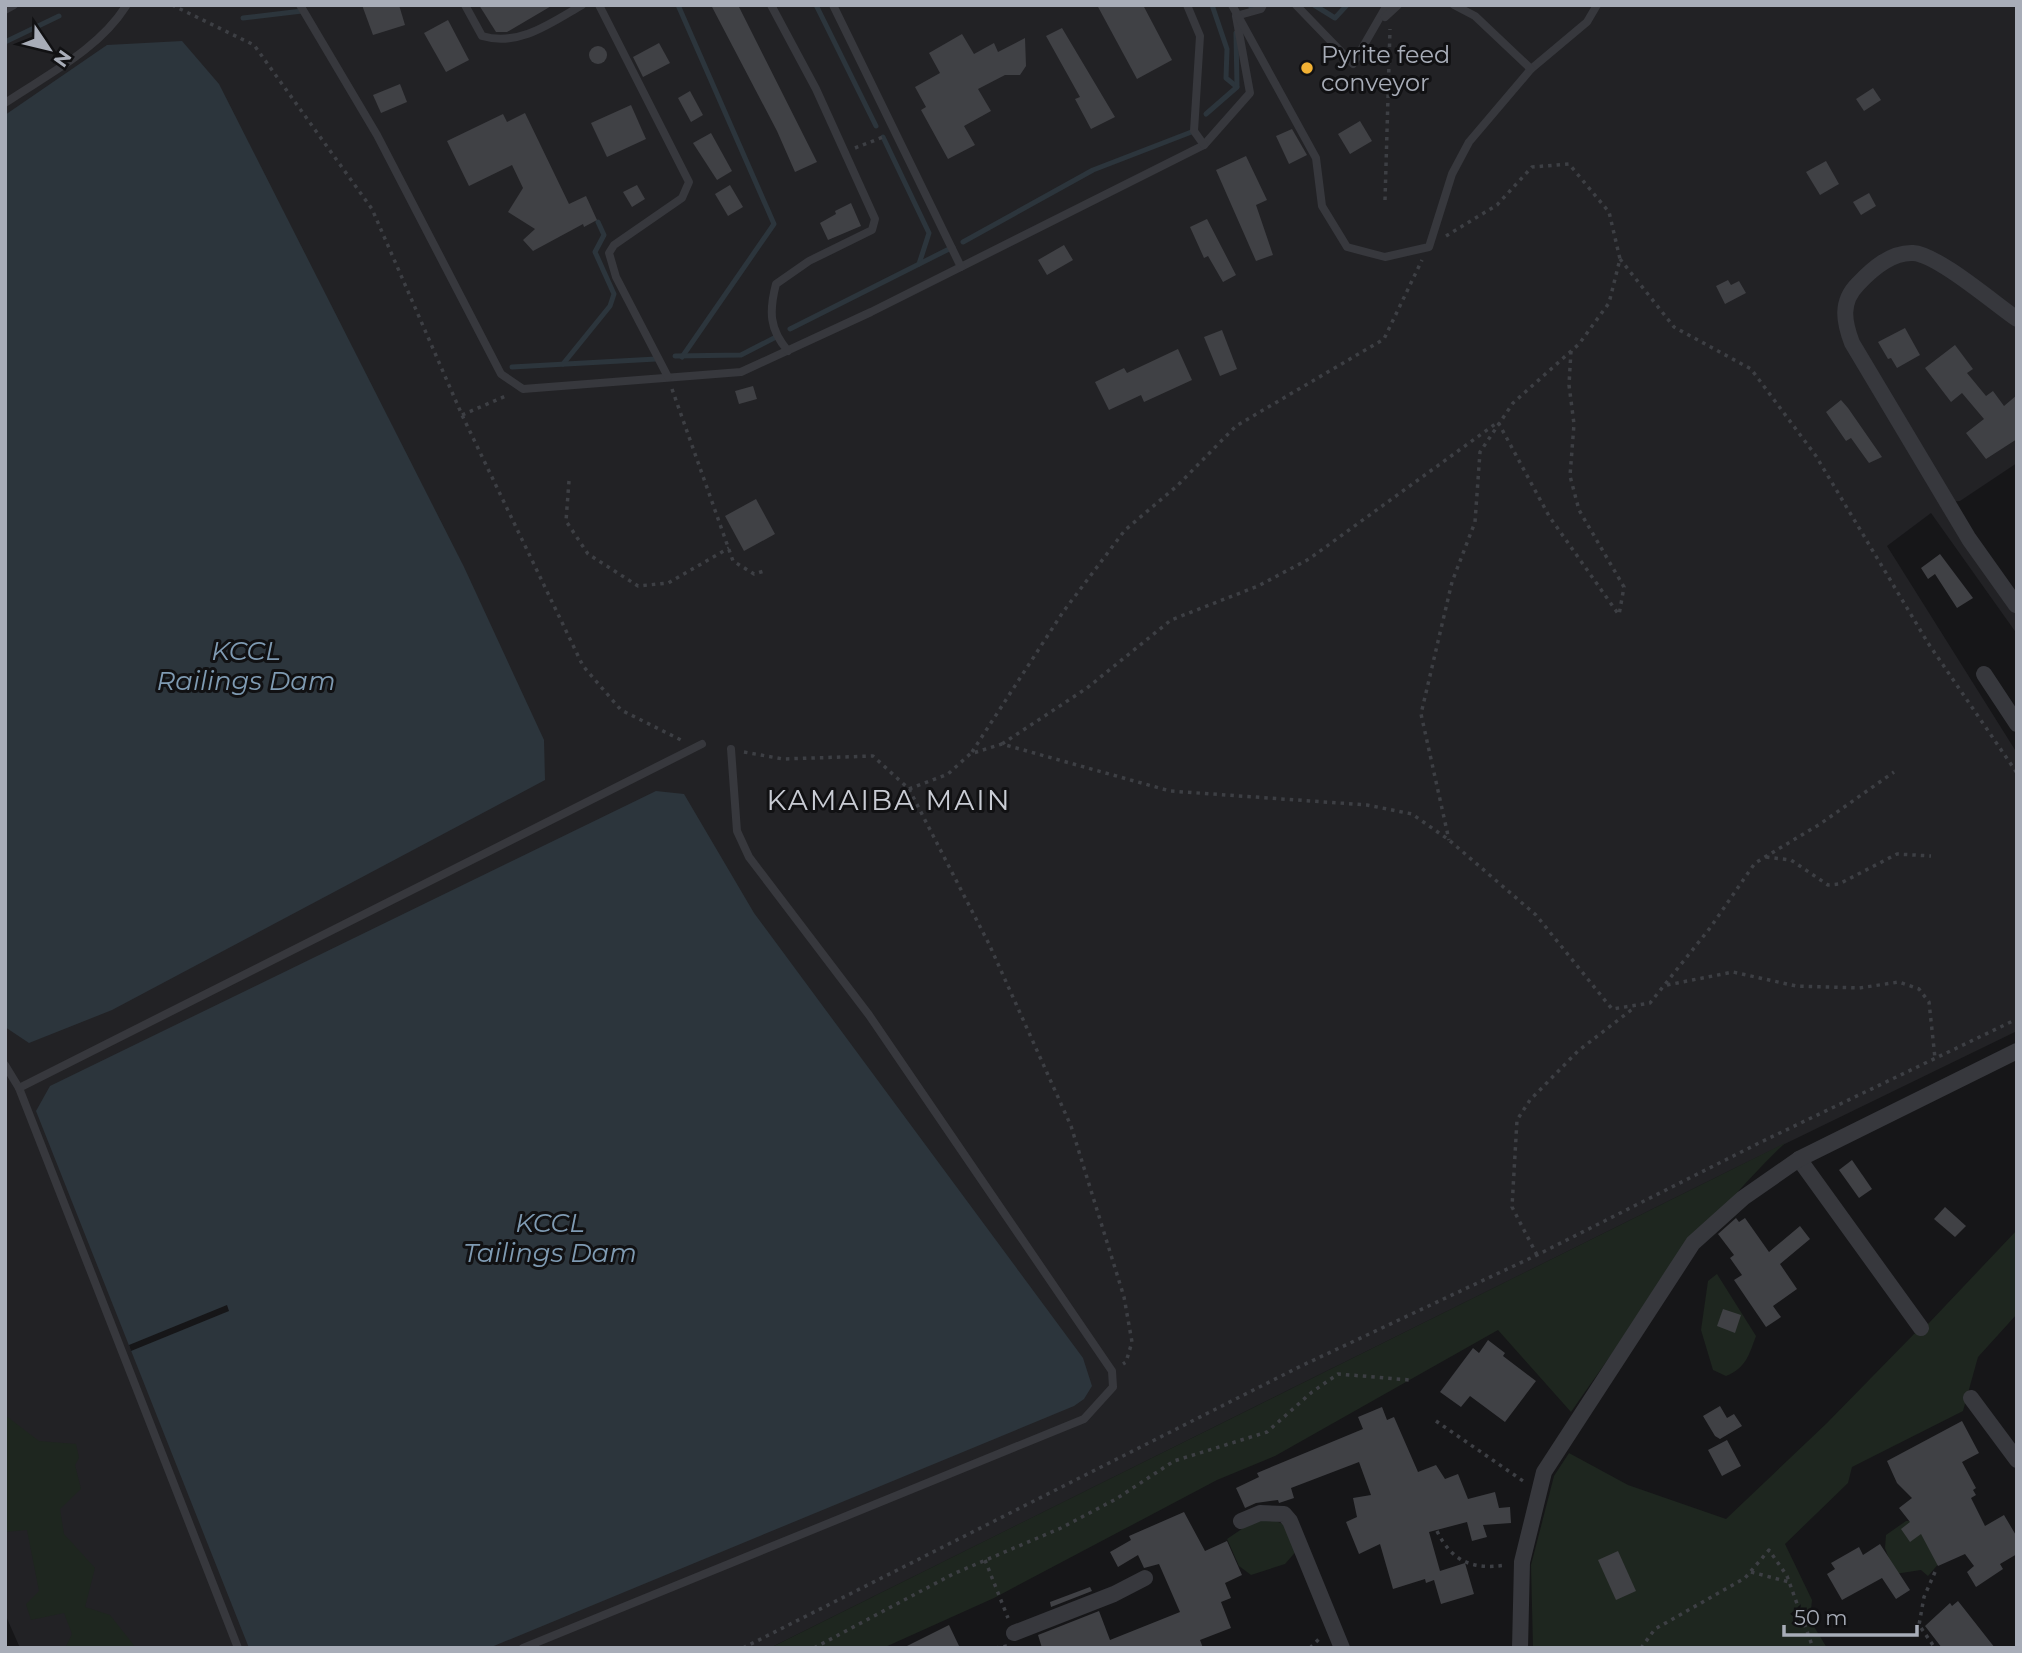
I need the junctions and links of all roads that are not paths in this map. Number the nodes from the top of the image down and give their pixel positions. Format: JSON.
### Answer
{"nodes":[{"id":1,"x":13,"y":5,"type":"edge"},
{"id":2,"x":465,"y":5,"type":"edge"},
{"id":3,"x":583,"y":5,"type":"edge"},
{"id":4,"x":598,"y":5,"type":"edge"},
{"id":5,"x":771,"y":5,"type":"edge"},
{"id":6,"x":833,"y":5,"type":"edge"},
{"id":7,"x":1187,"y":5,"type":"edge"},
{"id":8,"x":1232,"y":5,"type":"edge"},
{"id":9,"x":1263,"y":5,"type":"edge"},
{"id":10,"x":1296,"y":5,"type":"edge"},
{"id":11,"x":1454,"y":5,"type":"edge"},
{"id":12,"x":1597,"y":5,"type":"edge"},
{"id":13,"x":125,"y":6,"type":"edge"},
{"id":14,"x":304,"y":7,"type":"edge"},
{"id":15,"x":1392,"y":7,"type":"edge"},
{"id":16,"x":5,"y":10,"type":"edge"},
{"id":17,"x":1236,"y":16,"type":"junction"},
{"id":18,"x":1531,"y":69,"type":"junction"},
{"id":19,"x":5,"y":103,"type":"edge"},
{"id":20,"x":1204,"y":145,"type":"junction"},
{"id":21,"x":961,"y":267,"type":"junction"},
{"id":22,"x":2017,"y":319,"type":"edge"},
{"id":23,"x":788,"y":351,"type":"junction"},
{"id":24,"x":668,"y":377,"type":"junction"},
{"id":25,"x":2016,"y":605,"type":"edge"},
{"id":26,"x":1984,"y":674,"type":"dead end"},
{"id":27,"x":2017,"y":724,"type":"edge"},
{"id":28,"x":702,"y":744,"type":"road end"},
{"id":29,"x":731,"y":749,"type":"road end"},
{"id":30,"x":2017,"y":1051,"type":"edge"},
{"id":31,"x":5,"y":1065,"type":"edge"},
{"id":32,"x":19,"y":1087,"type":"junction"},
{"id":33,"x":1799,"y":1160,"type":"junction"},
{"id":34,"x":1921,"y":1328,"type":"dead end"},
{"id":35,"x":1971,"y":1398,"type":"dead end"},
{"id":36,"x":2017,"y":1460,"type":"edge"},
{"id":37,"x":1241,"y":1521,"type":"dead end"},
{"id":38,"x":1145,"y":1578,"type":"dead end"},
{"id":39,"x":1015,"y":1636,"type":"edge"},
{"id":40,"x":238,"y":1648,"type":"edge"},
{"id":41,"x":523,"y":1648,"type":"edge"},
{"id":42,"x":1342,"y":1648,"type":"edge"},
{"id":43,"x":1520,"y":1648,"type":"edge"}],
"edges":[{"from":1,"to":16,"type":"lane"},
{"from":2,"to":3,"type":"lane"},
{"from":4,"to":24,"type":"lane"},
{"from":5,"to":23,"type":"lane"},
{"from":6,"to":21,"type":"lane"},
{"from":7,"to":20,"type":"lane"},
{"from":8,"to":17,"type":"lane"},
{"from":9,"to":17,"type":"lane"},
{"from":10,"to":15,"type":"lane"},
{"from":11,"to":18,"type":"lane"},
{"from":12,"to":18,"type":"lane"},
{"from":13,"to":19,"type":"lane"},
{"from":14,"to":24,"type":"lane"},
{"from":17,"to":18,"type":"lane"},
{"from":17,"to":20,"type":"lane"},
{"from":20,"to":21,"type":"lane"},
{"from":21,"to":23,"type":"lane"},
{"from":22,"to":25,"type":"street"},
{"from":23,"to":24,"type":"lane"},
{"from":26,"to":27,"type":"street"},
{"from":28,"to":32,"type":"lane"},
{"from":29,"to":41,"type":"lane"},
{"from":30,"to":33,"type":"street"},
{"from":31,"to":32,"type":"lane"},
{"from":32,"to":40,"type":"lane"},
{"from":33,"to":34,"type":"street"},
{"from":33,"to":43,"type":"street"},
{"from":35,"to":36,"type":"street"},
{"from":37,"to":42,"type":"street"},
{"from":38,"to":39,"type":"street"}]}
